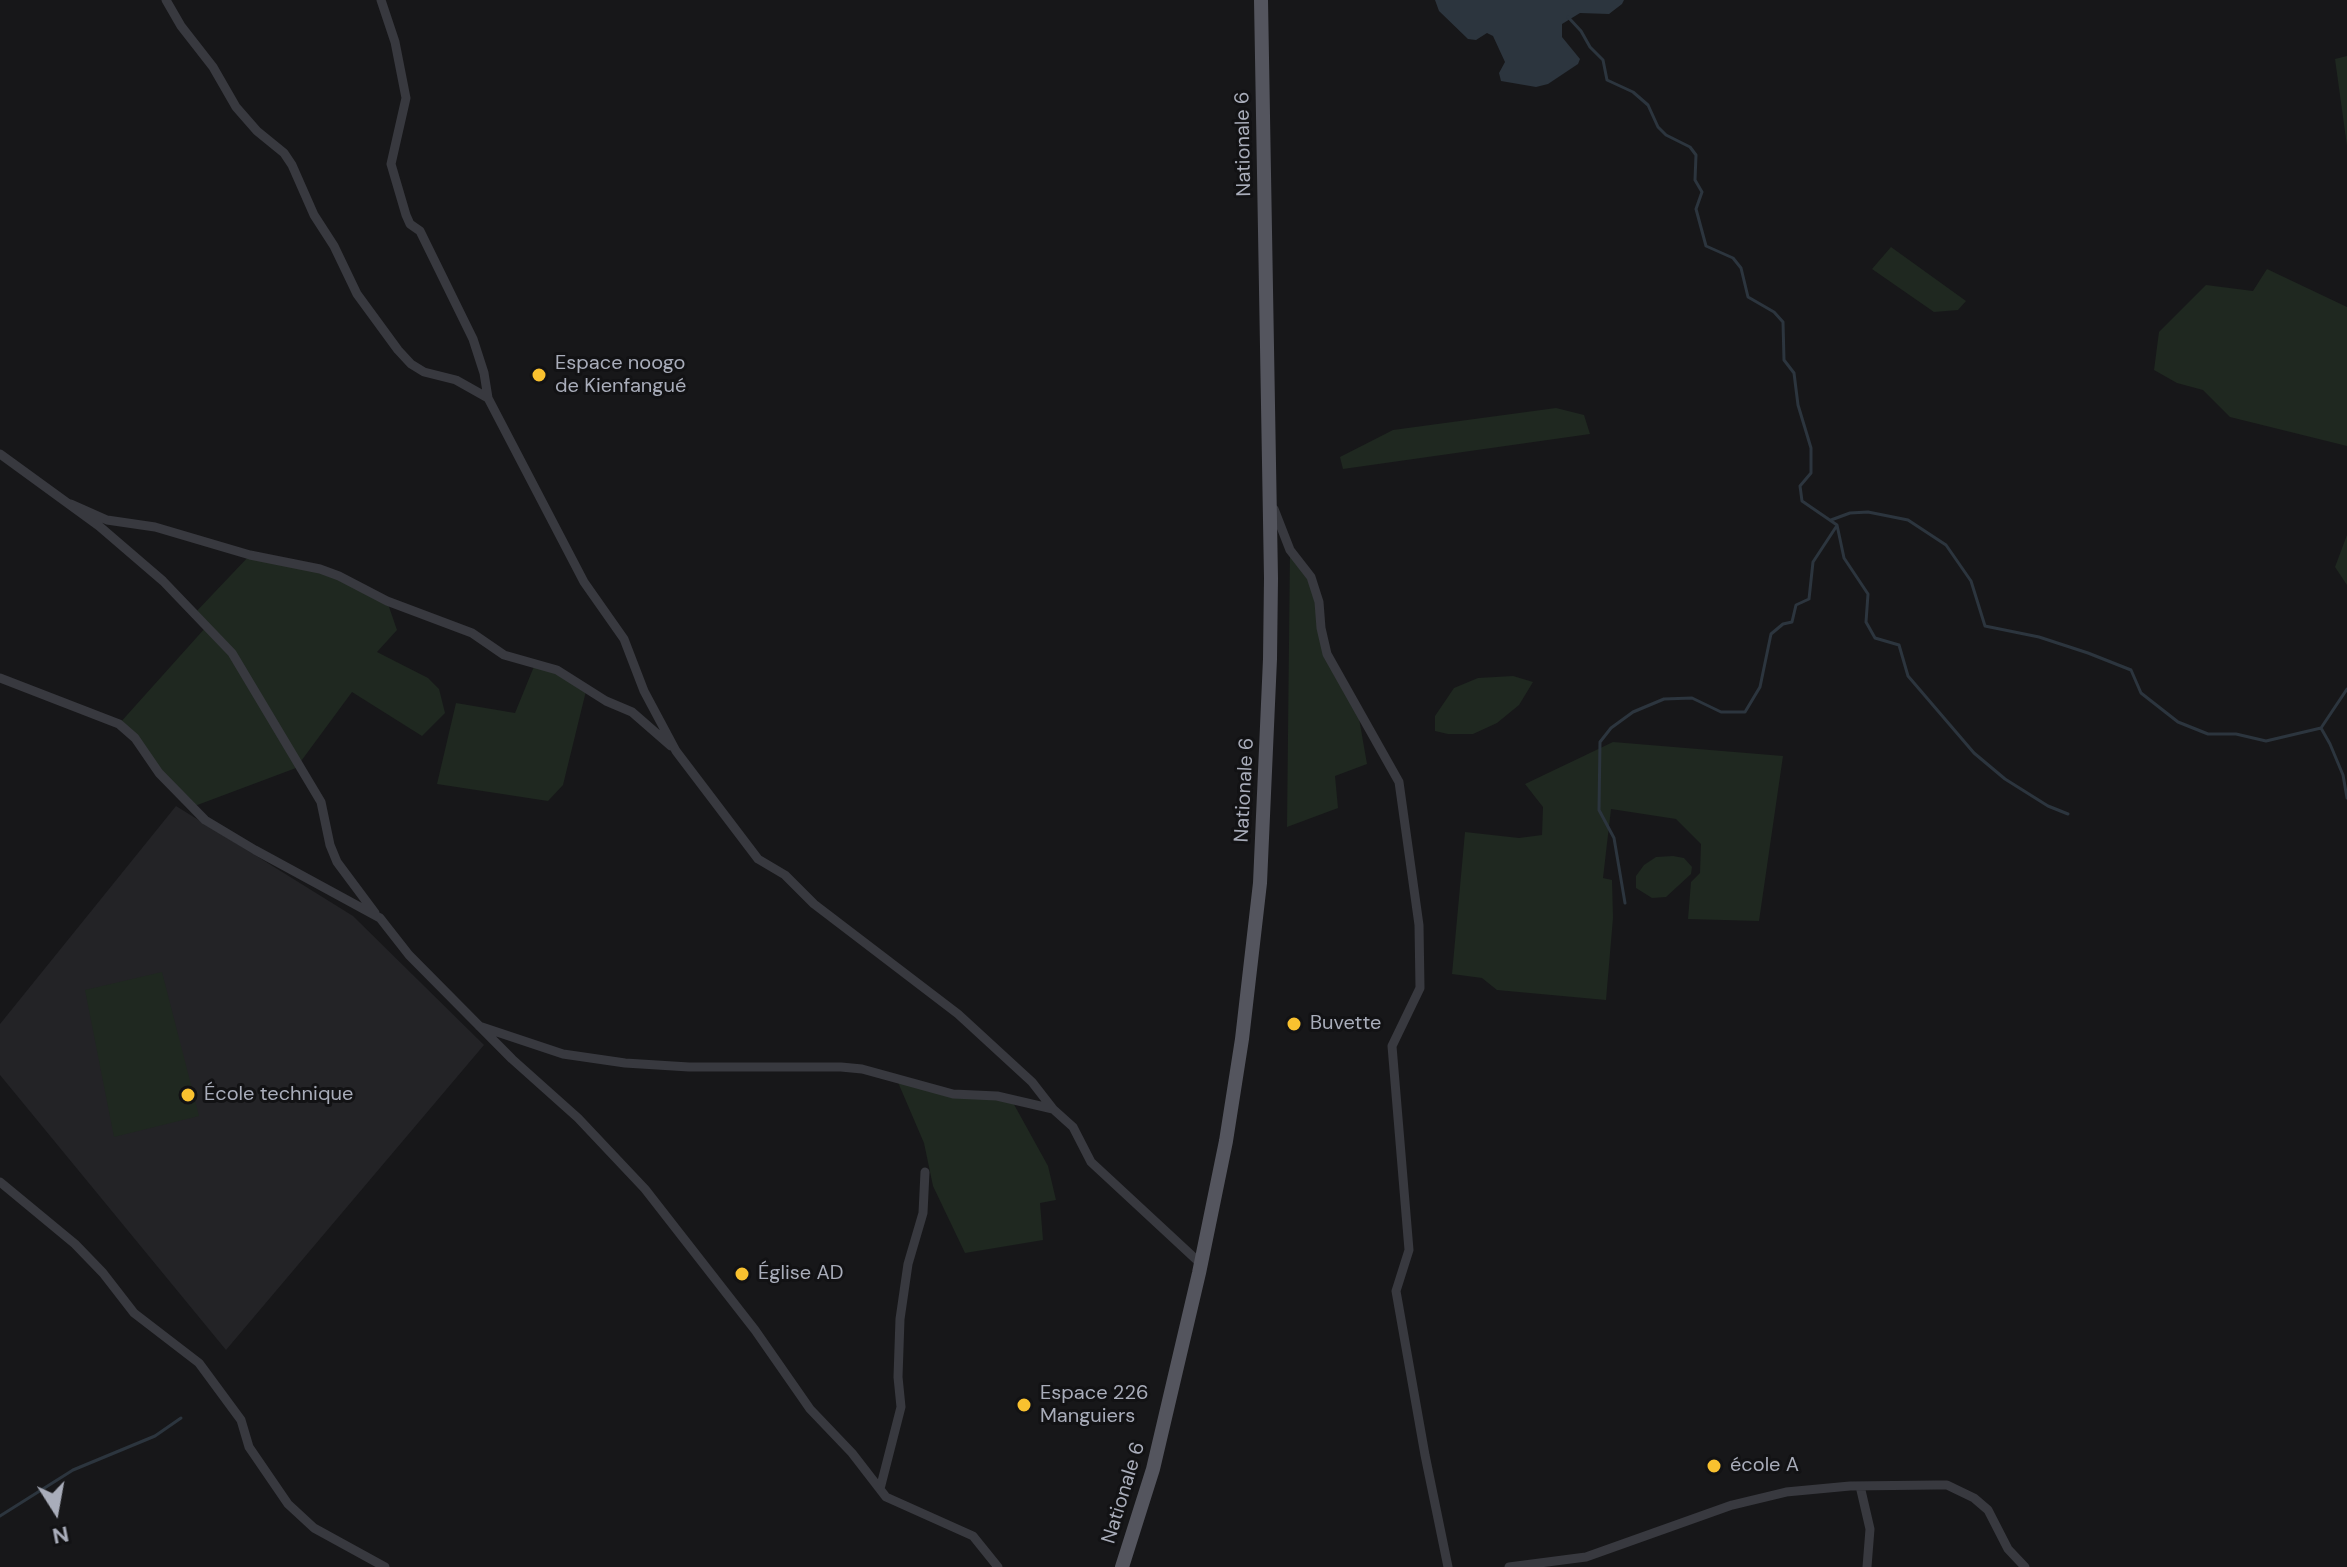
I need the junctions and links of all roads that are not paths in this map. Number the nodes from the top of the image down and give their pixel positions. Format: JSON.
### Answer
{"nodes":[{"id":1,"x":166,"y":0,"type":"edge"},
{"id":2,"x":381,"y":0,"type":"edge"},
{"id":3,"x":1261,"y":0,"type":"edge"},
{"id":4,"x":488,"y":398,"type":"junction"},
{"id":5,"x":0,"y":454,"type":"edge"},
{"id":6,"x":1269,"y":497,"type":"junction"},
{"id":7,"x":71,"y":504,"type":"junction"},
{"id":8,"x":0,"y":678,"type":"edge"},
{"id":9,"x":676,"y":751,"type":"junction"},
{"id":10,"x":380,"y":918,"type":"junction"},
{"id":11,"x":478,"y":1025,"type":"junction"},
{"id":12,"x":1053,"y":1109,"type":"junction"},
{"id":13,"x":925,"y":1172,"type":"dead end"},
{"id":14,"x":0,"y":1182,"type":"edge"},
{"id":15,"x":1201,"y":1264,"type":"junction"},
{"id":16,"x":1860,"y":1486,"type":"junction"},
{"id":17,"x":880,"y":1489,"type":"junction"},
{"id":18,"x":385,"y":1567,"type":"edge"},
{"id":19,"x":998,"y":1567,"type":"edge"},
{"id":20,"x":1122,"y":1567,"type":"edge"},
{"id":21,"x":1448,"y":1567,"type":"edge"},
{"id":22,"x":1509,"y":1567,"type":"edge"},
{"id":23,"x":1867,"y":1567,"type":"edge"},
{"id":24,"x":2025,"y":1567,"type":"edge"}],
"edges":[{"from":1,"to":4,"type":"street"},
{"from":2,"to":4,"type":"street"},
{"from":3,"to":6,"type":"main road","name":"Nationale 6"},
{"from":4,"to":9,"type":"street"},
{"from":5,"to":7,"type":"street"},
{"from":6,"to":15,"type":"main road","name":"Nationale 6"},
{"from":6,"to":21,"type":"street"},
{"from":7,"to":9,"type":"street"},
{"from":7,"to":10,"type":"street"},
{"from":8,"to":10,"type":"street"},
{"from":9,"to":12,"type":"street"},
{"from":10,"to":11,"type":"street"},
{"from":11,"to":12,"type":"street"},
{"from":11,"to":17,"type":"street"},
{"from":12,"to":15,"type":"street"},
{"from":13,"to":17,"type":"street"},
{"from":14,"to":18,"type":"street"},
{"from":15,"to":20,"type":"main road","name":"Nationale 6"},
{"from":16,"to":22,"type":"street"},
{"from":16,"to":23,"type":"street"},
{"from":16,"to":24,"type":"street"},
{"from":17,"to":19,"type":"street"}]}
